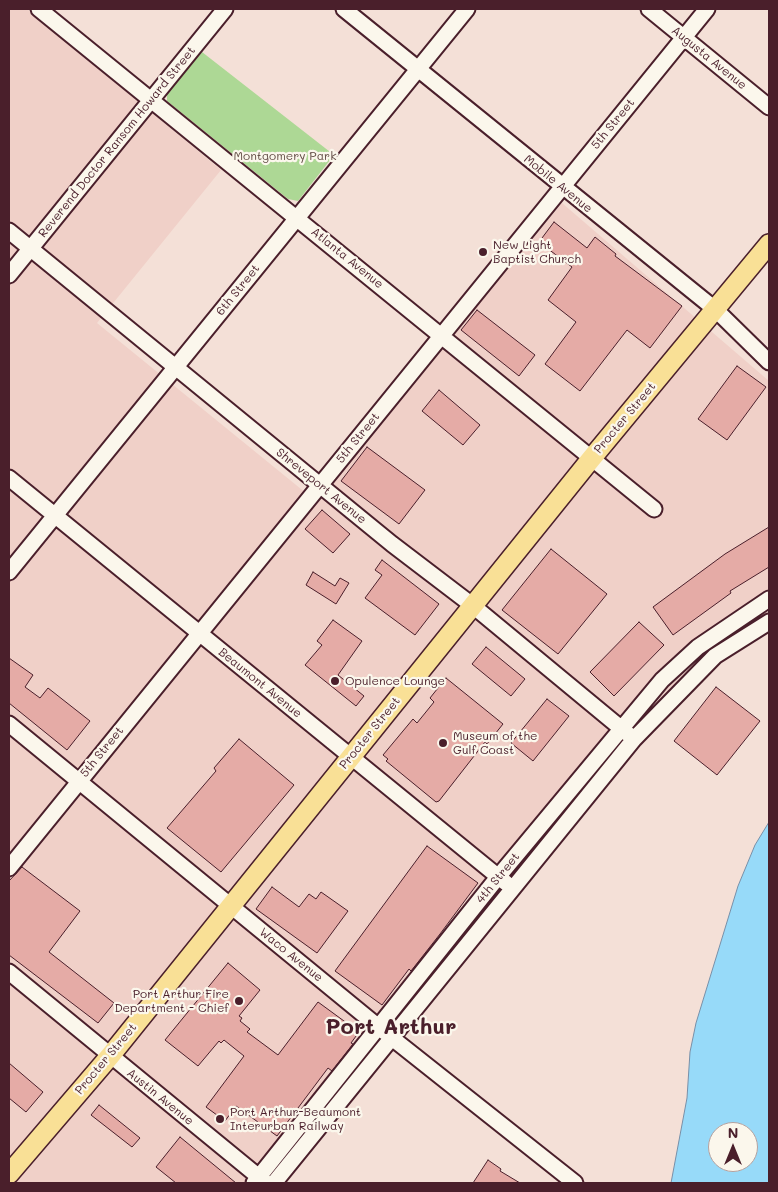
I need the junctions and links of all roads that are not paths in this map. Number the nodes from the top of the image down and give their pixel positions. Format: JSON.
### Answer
{"nodes":[{"id":1,"x":39,"y":9,"type":"edge"},
{"id":2,"x":225,"y":9,"type":"edge"},
{"id":3,"x":344,"y":9,"type":"edge"},
{"id":4,"x":467,"y":9,"type":"edge"},
{"id":5,"x":649,"y":9,"type":"edge"},
{"id":6,"x":707,"y":9,"type":"edge"},
{"id":7,"x":684,"y":37,"type":"junction"},
{"id":8,"x":418,"y":69,"type":"junction"},
{"id":9,"x":151,"y":100,"type":"junction"},
{"id":10,"x":769,"y":107,"type":"edge"},
{"id":11,"x":562,"y":187,"type":"junction"},
{"id":12,"x":297,"y":217,"type":"junction"},
{"id":13,"x":9,"y":231,"type":"edge"},
{"id":14,"x":769,"y":244,"type":"edge"},
{"id":15,"x":30,"y":248,"type":"junction"},
{"id":16,"x":9,"y":275,"type":"edge"},
{"id":17,"x":716,"y":310,"type":"junction"},
{"id":18,"x":441,"y":336,"type":"junction"},
{"id":19,"x":769,"y":362,"type":"edge"},
{"id":20,"x":176,"y":366,"type":"junction"},
{"id":21,"x":591,"y":459,"type":"junction"},
{"id":22,"x":9,"y":478,"type":"edge"},
{"id":23,"x":320,"y":485,"type":"junction"},
{"id":24,"x":654,"y":509,"type":"dead end"},
{"id":25,"x":54,"y":516,"type":"junction"},
{"id":26,"x":9,"y":572,"type":"edge"},
{"id":27,"x":769,"y":599,"type":"edge"},
{"id":28,"x":472,"y":605,"type":"junction"},
{"id":29,"x":769,"y":622,"type":"edge"},
{"id":30,"x":199,"y":633,"type":"junction"},
{"id":31,"x":9,"y":724,"type":"edge"},
{"id":32,"x":620,"y":728,"type":"junction"},
{"id":33,"x":634,"y":739,"type":"junction"},
{"id":34,"x":350,"y":757,"type":"junction"},
{"id":35,"x":79,"y":781,"type":"junction"},
{"id":36,"x":9,"y":868,"type":"edge"},
{"id":37,"x":498,"y":877,"type":"junction"},
{"id":38,"x":512,"y":888,"type":"junction"},
{"id":39,"x":230,"y":905,"type":"junction"},
{"id":40,"x":9,"y":972,"type":"edge"},
{"id":41,"x":380,"y":1028,"type":"junction"},
{"id":42,"x":392,"y":1038,"type":"junction"},
{"id":43,"x":110,"y":1056,"type":"junction"},
{"id":44,"x":9,"y":1174,"type":"edge"},
{"id":45,"x":259,"y":1181,"type":"edge"},
{"id":46,"x":274,"y":1183,"type":"edge"},
{"id":47,"x":575,"y":1183,"type":"edge"}],
"edges":[{"from":1,"to":9,"type":"street","name":"Atlanta Avenue"},
{"from":2,"to":9,"type":"street","name":"Reverend Doctor Ransom Howard Street"},
{"from":3,"to":8,"type":"street","name":"Mobile Avenue"},
{"from":4,"to":8,"type":"street","name":"6th Street"},
{"from":5,"to":7,"type":"street","name":"Augusta Avenue"},
{"from":6,"to":7,"type":"street","name":"5th Street"},
{"from":7,"to":10,"type":"street","name":"Augusta Avenue"},
{"from":7,"to":11,"type":"street","name":"5th Street"},
{"from":8,"to":11,"type":"street","name":"Mobile Avenue"},
{"from":8,"to":12,"type":"street","name":"6th Street"},
{"from":9,"to":12,"type":"street","name":"Atlanta Avenue"},
{"from":9,"to":15,"type":"street","name":"Reverend Doctor Ransom Howard Street"},
{"from":11,"to":17,"type":"street","name":"Mobile Avenue"},
{"from":11,"to":18,"type":"street","name":"5th Street"},
{"from":12,"to":18,"type":"street","name":"Atlanta Avenue"},
{"from":12,"to":20,"type":"street","name":"6th Street"},
{"from":13,"to":15,"type":"street","name":"Shreveport Avenue"},
{"from":14,"to":17,"type":"main road","name":"Procter Street"},
{"from":15,"to":16,"type":"street","name":"Reverend Doctor Ransom Howard Street"},
{"from":15,"to":20,"type":"street","name":"Shreveport Avenue"},
{"from":17,"to":19,"type":"street","name":"Mobile Avenue"},
{"from":17,"to":21,"type":"main road","name":"Procter Street"},
{"from":18,"to":21,"type":"street","name":"Atlanta Avenue"},
{"from":18,"to":23,"type":"street","name":"5th Street"},
{"from":20,"to":23,"type":"street","name":"Shreveport Avenue"},
{"from":20,"to":25,"type":"street","name":"6th Street"},
{"from":21,"to":24,"type":"street","name":"Atlanta Avenue"},
{"from":21,"to":28,"type":"main road","name":"Procter Street"},
{"from":22,"to":25,"type":"street","name":"Beaumont Avenue"},
{"from":23,"to":28,"type":"street","name":"Shreveport Avenue"},
{"from":23,"to":30,"type":"street","name":"5th Street"},
{"from":25,"to":26,"type":"street","name":"6th Street"},
{"from":25,"to":30,"type":"street","name":"Beaumont Avenue"},
{"from":27,"to":32,"type":"street","name":"4th Street"},
{"from":28,"to":32,"type":"street","name":"Shreveport Avenue"},
{"from":28,"to":34,"type":"main road","name":"Procter Street"},
{"from":29,"to":33,"type":"street","name":"4th Street"},
{"from":30,"to":34,"type":"street","name":"Beaumont Avenue"},
{"from":30,"to":35,"type":"street","name":"5th Street"},
{"from":31,"to":35,"type":"street","name":"Waco Avenue"},
{"from":32,"to":33,"type":"street","name":"Shreveport Avenue"},
{"from":32,"to":37,"type":"street","name":"4th Street"},
{"from":33,"to":38,"type":"street","name":"4th Street"},
{"from":34,"to":37,"type":"street","name":"Beaumont Avenue"},
{"from":34,"to":39,"type":"main road","name":"Procter Street"},
{"from":35,"to":36,"type":"street","name":"5th Street"},
{"from":35,"to":39,"type":"street","name":"Waco Avenue"},
{"from":37,"to":38,"type":"street","name":"Beaumont Avenue"},
{"from":37,"to":41,"type":"street","name":"4th Street"},
{"from":38,"to":42,"type":"street","name":"4th Street"},
{"from":39,"to":41,"type":"street","name":"Waco Avenue"},
{"from":39,"to":43,"type":"main road","name":"Procter Street"},
{"from":40,"to":43,"type":"street","name":"Austin Avenue"},
{"from":41,"to":42,"type":"street","name":"Waco Avenue"},
{"from":41,"to":45,"type":"street","name":"4th Street"},
{"from":42,"to":46,"type":"street","name":"4th Street"},
{"from":42,"to":47,"type":"street","name":"Waco Avenue"},
{"from":43,"to":44,"type":"main road","name":"Procter Street"},
{"from":43,"to":45,"type":"street","name":"Austin Avenue"}]}
